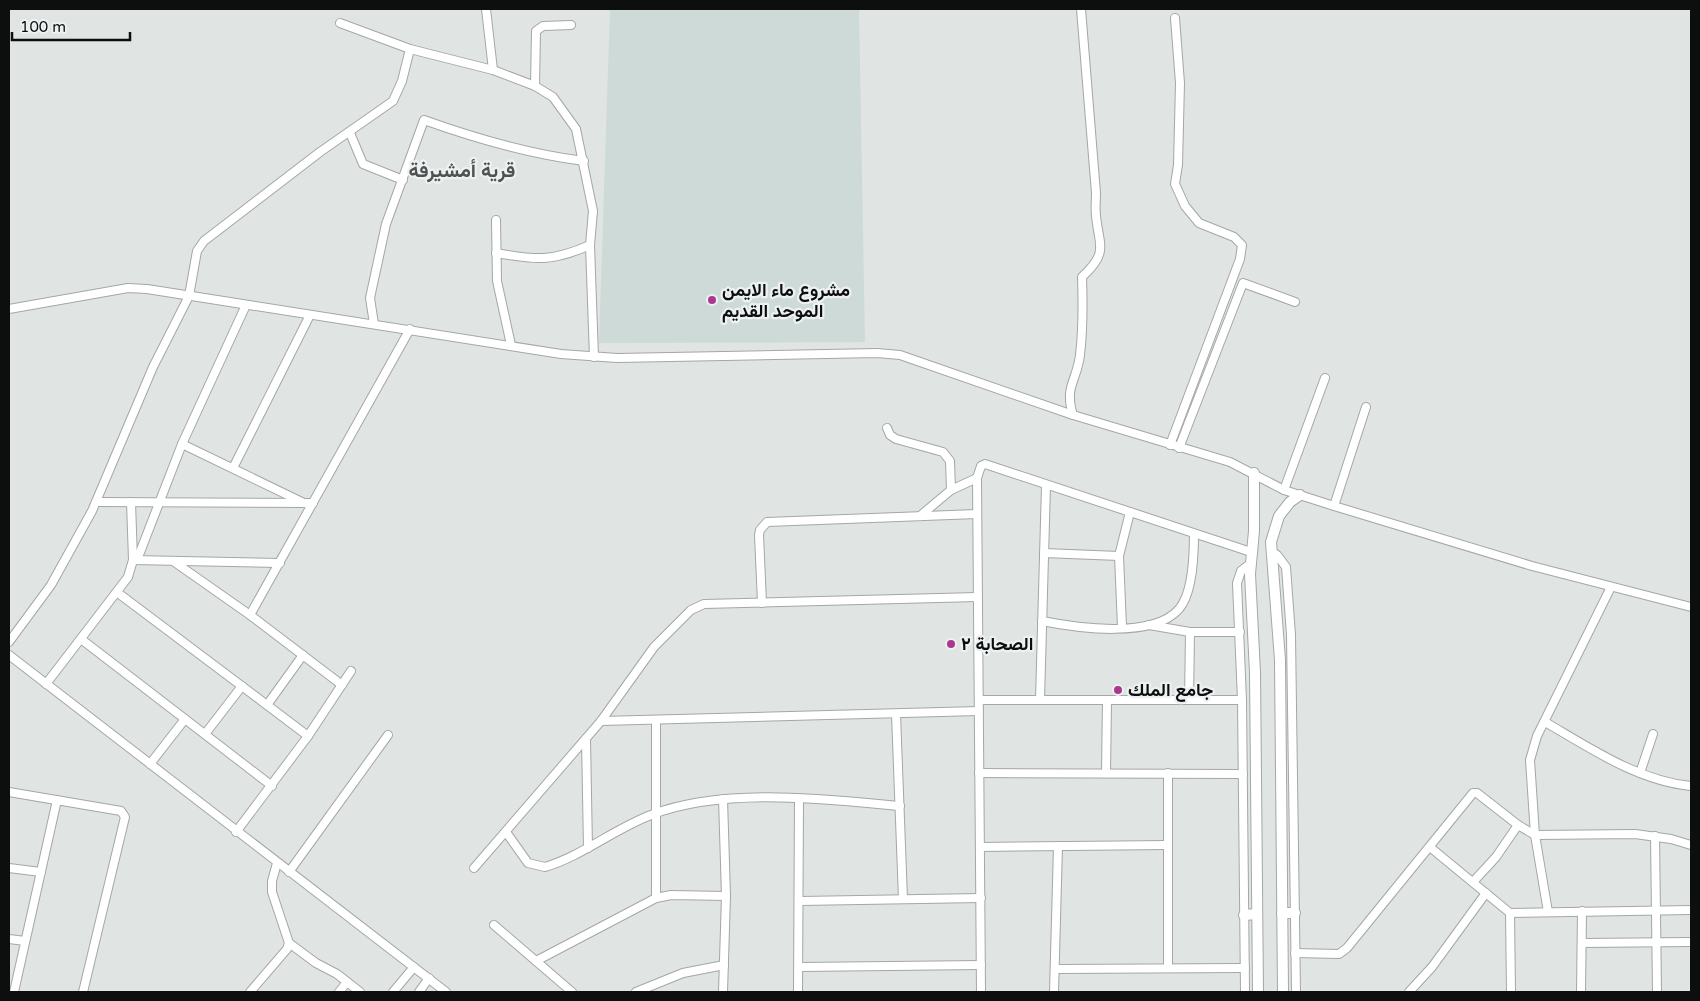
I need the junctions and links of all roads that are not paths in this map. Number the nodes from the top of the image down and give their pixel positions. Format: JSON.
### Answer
{"nodes":[{"id":1,"x":486,"y":9,"type":"edge"},
{"id":2,"x":1080,"y":9,"type":"edge"},
{"id":3,"x":1175,"y":18,"type":"dead end"},
{"id":4,"x":340,"y":23,"type":"dead end"},
{"id":5,"x":571,"y":25,"type":"dead end"},
{"id":6,"x":410,"y":49,"type":"junction"},
{"id":7,"x":493,"y":70,"type":"junction"},
{"id":8,"x":534,"y":86,"type":"junction"},
{"id":9,"x":350,"y":133,"type":"junction"},
{"id":10,"x":584,"y":161,"type":"junction"},
{"id":11,"x":403,"y":180,"type":"junction"},
{"id":12,"x":496,"y":220,"type":"dead end"},
{"id":13,"x":590,"y":246,"type":"junction"},
{"id":14,"x":496,"y":253,"type":"junction"},
{"id":15,"x":189,"y":296,"type":"junction"},
{"id":16,"x":1295,"y":302,"type":"dead end"},
{"id":17,"x":246,"y":305,"type":"junction"},
{"id":18,"x":9,"y":309,"type":"edge"},
{"id":19,"x":310,"y":315,"type":"junction"},
{"id":20,"x":374,"y":324,"type":"junction"},
{"id":21,"x":410,"y":329,"type":"junction"},
{"id":22,"x":511,"y":345,"type":"junction"},
{"id":23,"x":594,"y":357,"type":"junction"},
{"id":24,"x":1325,"y":378,"type":"dead end"},
{"id":25,"x":1366,"y":406,"type":"dead end"},
{"id":26,"x":1073,"y":415,"type":"junction"},
{"id":27,"x":887,"y":428,"type":"dead end"},
{"id":28,"x":182,"y":444,"type":"junction"},
{"id":29,"x":1170,"y":445,"type":"junction"},
{"id":30,"x":1179,"y":448,"type":"junction"},
{"id":31,"x":233,"y":468,"type":"junction"},
{"id":32,"x":1254,"y":473,"type":"junction"},
{"id":33,"x":977,"y":478,"type":"junction"},
{"id":34,"x":1046,"y":485,"type":"junction"},
{"id":35,"x":951,"y":490,"type":"junction"},
{"id":36,"x":1284,"y":490,"type":"junction"},
{"id":37,"x":1300,"y":495,"type":"junction"},
{"id":38,"x":96,"y":502,"type":"junction"},
{"id":39,"x":131,"y":502,"type":"junction"},
{"id":40,"x":158,"y":502,"type":"junction"},
{"id":41,"x":309,"y":503,"type":"junction"},
{"id":42,"x":1334,"y":506,"type":"junction"},
{"id":43,"x":1130,"y":512,"type":"junction"},
{"id":44,"x":977,"y":514,"type":"junction"},
{"id":45,"x":920,"y":516,"type":"junction"},
{"id":46,"x":1254,"y":531,"type":"junction"},
{"id":47,"x":1273,"y":533,"type":"junction"},
{"id":48,"x":1194,"y":534,"type":"junction"},
{"id":49,"x":1251,"y":552,"type":"junction"},
{"id":50,"x":1271,"y":552,"type":"junction"},
{"id":51,"x":1044,"y":553,"type":"junction"},
{"id":52,"x":1119,"y":556,"type":"junction"},
{"id":53,"x":135,"y":560,"type":"junction"},
{"id":54,"x":173,"y":561,"type":"junction"},
{"id":55,"x":280,"y":563,"type":"junction"},
{"id":56,"x":1250,"y":564,"type":"junction"},
{"id":57,"x":1611,"y":587,"type":"junction"},
{"id":58,"x":118,"y":593,"type":"junction"},
{"id":59,"x":978,"y":597,"type":"junction"},
{"id":60,"x":762,"y":603,"type":"junction"},
{"id":61,"x":1691,"y":607,"type":"edge"},
{"id":62,"x":250,"y":615,"type":"junction"},
{"id":63,"x":1042,"y":621,"type":"junction"},
{"id":64,"x":1149,"y":625,"type":"junction"},
{"id":65,"x":1122,"y":627,"type":"junction"},
{"id":66,"x":1190,"y":632,"type":"junction"},
{"id":67,"x":1240,"y":632,"type":"junction"},
{"id":68,"x":81,"y":639,"type":"junction"},
{"id":69,"x":9,"y":642,"type":"edge"},
{"id":70,"x":303,"y":654,"type":"junction"},
{"id":71,"x":9,"y":655,"type":"edge"},
{"id":72,"x":351,"y":672,"type":"dead end"},
{"id":73,"x":46,"y":684,"type":"junction"},
{"id":74,"x":342,"y":685,"type":"junction"},
{"id":75,"x":242,"y":686,"type":"junction"},
{"id":76,"x":979,"y":700,"type":"junction"},
{"id":77,"x":1040,"y":700,"type":"junction"},
{"id":78,"x":1107,"y":700,"type":"junction"},
{"id":79,"x":1189,"y":700,"type":"junction"},
{"id":80,"x":1242,"y":700,"type":"junction"},
{"id":81,"x":267,"y":705,"type":"junction"},
{"id":82,"x":979,"y":712,"type":"junction"},
{"id":83,"x":896,"y":714,"type":"junction"},
{"id":84,"x":185,"y":718,"type":"junction"},
{"id":85,"x":656,"y":720,"type":"junction"},
{"id":86,"x":601,"y":721,"type":"junction"},
{"id":87,"x":1545,"y":722,"type":"junction"},
{"id":88,"x":205,"y":734,"type":"junction"},
{"id":89,"x":1653,"y":734,"type":"dead end"},
{"id":90,"x":388,"y":735,"type":"dead end"},
{"id":91,"x":308,"y":736,"type":"junction"},
{"id":92,"x":586,"y":739,"type":"junction"},
{"id":93,"x":150,"y":764,"type":"junction"},
{"id":94,"x":980,"y":773,"type":"junction"},
{"id":95,"x":1106,"y":773,"type":"junction"},
{"id":96,"x":1640,"y":773,"type":"junction"},
{"id":97,"x":1168,"y":774,"type":"junction"},
{"id":98,"x":1243,"y":774,"type":"junction"},
{"id":99,"x":272,"y":786,"type":"junction"},
{"id":100,"x":1691,"y":786,"type":"edge"},
{"id":101,"x":9,"y":792,"type":"edge"},
{"id":102,"x":723,"y":799,"type":"junction"},
{"id":103,"x":799,"y":799,"type":"junction"},
{"id":104,"x":58,"y":800,"type":"junction"},
{"id":105,"x":900,"y":806,"type":"junction"},
{"id":106,"x":657,"y":813,"type":"junction"},
{"id":107,"x":1518,"y":825,"type":"junction"},
{"id":108,"x":236,"y":832,"type":"junction"},
{"id":109,"x":506,"y":832,"type":"junction"},
{"id":110,"x":1535,"y":835,"type":"junction"},
{"id":111,"x":1655,"y":836,"type":"junction"},
{"id":112,"x":1168,"y":845,"type":"junction"},
{"id":113,"x":1691,"y":845,"type":"edge"},
{"id":114,"x":1058,"y":846,"type":"junction"},
{"id":115,"x":980,"y":847,"type":"junction"},
{"id":116,"x":588,"y":848,"type":"junction"},
{"id":117,"x":1431,"y":848,"type":"junction"},
{"id":118,"x":277,"y":863,"type":"junction"},
{"id":119,"x":9,"y":868,"type":"edge"},
{"id":120,"x":474,"y":868,"type":"dead end"},
{"id":121,"x":41,"y":872,"type":"junction"},
{"id":122,"x":289,"y":872,"type":"junction"},
{"id":123,"x":1473,"y":882,"type":"junction"},
{"id":124,"x":1486,"y":893,"type":"junction"},
{"id":125,"x":726,"y":896,"type":"junction"},
{"id":126,"x":656,"y":898,"type":"junction"},
{"id":127,"x":980,"y":898,"type":"junction"},
{"id":128,"x":903,"y":899,"type":"junction"},
{"id":129,"x":800,"y":900,"type":"junction"},
{"id":130,"x":1656,"y":910,"type":"junction"},
{"id":131,"x":1691,"y":910,"type":"edge"},
{"id":132,"x":1548,"y":912,"type":"junction"},
{"id":133,"x":1582,"y":912,"type":"junction"},
{"id":134,"x":1282,"y":913,"type":"junction"},
{"id":135,"x":1294,"y":913,"type":"junction"},
{"id":136,"x":1510,"y":913,"type":"junction"},
{"id":137,"x":1257,"y":914,"type":"junction"},
{"id":138,"x":1244,"y":915,"type":"junction"},
{"id":139,"x":494,"y":926,"type":"dead end"},
{"id":140,"x":9,"y":939,"type":"edge"},
{"id":141,"x":25,"y":941,"type":"junction"},
{"id":142,"x":1656,"y":942,"type":"junction"},
{"id":143,"x":1691,"y":942,"type":"edge"},
{"id":144,"x":290,"y":943,"type":"junction"},
{"id":145,"x":1582,"y":943,"type":"junction"},
{"id":146,"x":1295,"y":952,"type":"junction"},
{"id":147,"x":536,"y":961,"type":"junction"},
{"id":148,"x":724,"y":965,"type":"junction"},
{"id":149,"x":981,"y":965,"type":"junction"},
{"id":150,"x":414,"y":967,"type":"junction"},
{"id":151,"x":799,"y":967,"type":"junction"},
{"id":152,"x":1168,"y":968,"type":"junction"},
{"id":153,"x":1244,"y":968,"type":"junction"},
{"id":154,"x":1054,"y":969,"type":"junction"},
{"id":155,"x":429,"y":978,"type":"junction"},
{"id":156,"x":347,"y":982,"type":"junction"},
{"id":157,"x":14,"y":992,"type":"edge"},
{"id":158,"x":84,"y":992,"type":"edge"},
{"id":159,"x":250,"y":992,"type":"edge"},
{"id":160,"x":339,"y":992,"type":"edge"},
{"id":161,"x":360,"y":992,"type":"edge"},
{"id":162,"x":393,"y":992,"type":"edge"},
{"id":163,"x":419,"y":992,"type":"edge"},
{"id":164,"x":446,"y":992,"type":"edge"},
{"id":165,"x":572,"y":992,"type":"edge"},
{"id":166,"x":636,"y":992,"type":"edge"},
{"id":167,"x":723,"y":992,"type":"edge"},
{"id":168,"x":798,"y":992,"type":"edge"},
{"id":169,"x":981,"y":992,"type":"edge"},
{"id":170,"x":1054,"y":992,"type":"edge"},
{"id":171,"x":1245,"y":992,"type":"edge"},
{"id":172,"x":1258,"y":992,"type":"edge"},
{"id":173,"x":1283,"y":992,"type":"edge"},
{"id":174,"x":1296,"y":992,"type":"edge"},
{"id":175,"x":1409,"y":992,"type":"edge"},
{"id":176,"x":1511,"y":992,"type":"edge"},
{"id":177,"x":1581,"y":992,"type":"edge"},
{"id":178,"x":1657,"y":992,"type":"edge"}],
"edges":[{"from":1,"to":7,"type":"street"},
{"from":2,"to":26,"type":"street"},
{"from":3,"to":29,"type":"street"},
{"from":4,"to":6,"type":"street"},
{"from":5,"to":8,"type":"street"},
{"from":6,"to":7,"type":"street"},
{"from":6,"to":9,"type":"street"},
{"from":7,"to":8,"type":"street"},
{"from":8,"to":10,"type":"street"},
{"from":9,"to":11,"type":"street"},
{"from":9,"to":15,"type":"street"},
{"from":10,"to":11,"type":"street"},
{"from":10,"to":13,"type":"street"},
{"from":11,"to":20,"type":"street"},
{"from":12,"to":14,"type":"street"},
{"from":13,"to":14,"type":"street"},
{"from":13,"to":23,"type":"street"},
{"from":14,"to":22,"type":"street"},
{"from":15,"to":17,"type":"street"},
{"from":15,"to":18,"type":"street"},
{"from":15,"to":38,"type":"street"},
{"from":16,"to":30,"type":"street"},
{"from":17,"to":19,"type":"street"},
{"from":17,"to":28,"type":"street"},
{"from":19,"to":20,"type":"street"},
{"from":19,"to":31,"type":"street"},
{"from":20,"to":21,"type":"street"},
{"from":21,"to":22,"type":"street"},
{"from":21,"to":41,"type":"street"},
{"from":22,"to":23,"type":"street"},
{"from":23,"to":26,"type":"street"},
{"from":24,"to":36,"type":"street"},
{"from":25,"to":42,"type":"street"},
{"from":26,"to":29,"type":"street"},
{"from":27,"to":35,"type":"street"},
{"from":28,"to":31,"type":"street"},
{"from":28,"to":40,"type":"street"},
{"from":29,"to":30,"type":"street"},
{"from":30,"to":32,"type":"street"},
{"from":31,"to":41,"type":"street"},
{"from":32,"to":36,"type":"street"},
{"from":32,"to":46,"type":"main road"},
{"from":33,"to":34,"type":"street"},
{"from":33,"to":35,"type":"street"},
{"from":33,"to":44,"type":"street"},
{"from":34,"to":43,"type":"street"},
{"from":34,"to":51,"type":"street"},
{"from":35,"to":45,"type":"street"},
{"from":36,"to":37,"type":"street"},
{"from":37,"to":42,"type":"street"},
{"from":37,"to":47,"type":"main road"},
{"from":38,"to":39,"type":"street"},
{"from":38,"to":69,"type":"street"},
{"from":39,"to":40,"type":"street"},
{"from":39,"to":53,"type":"street"},
{"from":40,"to":41,"type":"street"},
{"from":40,"to":53,"type":"street"},
{"from":41,"to":55,"type":"street"},
{"from":42,"to":57,"type":"street"},
{"from":43,"to":48,"type":"street"},
{"from":43,"to":52,"type":"street"},
{"from":44,"to":45,"type":"street"},
{"from":44,"to":59,"type":"street"},
{"from":45,"to":60,"type":"street"},
{"from":46,"to":47,"type":"main road"},
{"from":46,"to":49,"type":"main road"},
{"from":47,"to":50,"type":"main road"},
{"from":48,"to":49,"type":"street"},
{"from":48,"to":64,"type":"street"},
{"from":49,"to":56,"type":"main road"},
{"from":50,"to":134,"type":"main road"},
{"from":50,"to":135,"type":"street"},
{"from":51,"to":52,"type":"street"},
{"from":51,"to":63,"type":"street"},
{"from":52,"to":65,"type":"street"},
{"from":53,"to":54,"type":"street"},
{"from":53,"to":58,"type":"street"},
{"from":54,"to":55,"type":"street"},
{"from":54,"to":62,"type":"street"},
{"from":55,"to":62,"type":"street"},
{"from":56,"to":67,"type":"street"},
{"from":56,"to":137,"type":"main road"},
{"from":57,"to":61,"type":"street"},
{"from":57,"to":87,"type":"street"},
{"from":58,"to":68,"type":"street"},
{"from":58,"to":75,"type":"street"},
{"from":59,"to":60,"type":"street"},
{"from":59,"to":76,"type":"street"},
{"from":60,"to":86,"type":"street"},
{"from":62,"to":70,"type":"street"},
{"from":63,"to":65,"type":"street"},
{"from":63,"to":77,"type":"street"},
{"from":64,"to":65,"type":"street"},
{"from":64,"to":66,"type":"street"},
{"from":66,"to":67,"type":"street"},
{"from":66,"to":79,"type":"street"},
{"from":67,"to":80,"type":"street"},
{"from":68,"to":73,"type":"street"},
{"from":68,"to":84,"type":"street"},
{"from":70,"to":74,"type":"street"},
{"from":70,"to":81,"type":"street"},
{"from":71,"to":73,"type":"street"},
{"from":72,"to":74,"type":"street"},
{"from":73,"to":93,"type":"street"},
{"from":74,"to":91,"type":"street"},
{"from":75,"to":81,"type":"street"},
{"from":75,"to":88,"type":"street"},
{"from":76,"to":77,"type":"street"},
{"from":76,"to":82,"type":"street"},
{"from":77,"to":78,"type":"street"},
{"from":78,"to":79,"type":"street"},
{"from":78,"to":95,"type":"street"},
{"from":79,"to":80,"type":"street"},
{"from":80,"to":98,"type":"street"},
{"from":81,"to":91,"type":"street"},
{"from":82,"to":83,"type":"street"},
{"from":82,"to":94,"type":"street"},
{"from":83,"to":85,"type":"street"},
{"from":83,"to":105,"type":"street"},
{"from":84,"to":88,"type":"street"},
{"from":84,"to":93,"type":"street"},
{"from":85,"to":86,"type":"street"},
{"from":85,"to":106,"type":"street"},
{"from":86,"to":92,"type":"street"},
{"from":87,"to":96,"type":"street"},
{"from":87,"to":110,"type":"street"},
{"from":88,"to":99,"type":"street"},
{"from":89,"to":96,"type":"street"},
{"from":90,"to":122,"type":"street"},
{"from":91,"to":99,"type":"street"},
{"from":92,"to":109,"type":"street"},
{"from":92,"to":116,"type":"street"},
{"from":93,"to":108,"type":"street"},
{"from":94,"to":95,"type":"street"},
{"from":94,"to":115,"type":"street"},
{"from":95,"to":97,"type":"street"},
{"from":96,"to":100,"type":"street"},
{"from":97,"to":98,"type":"street"},
{"from":97,"to":112,"type":"street"},
{"from":98,"to":138,"type":"street"},
{"from":99,"to":108,"type":"street"},
{"from":101,"to":104,"type":"street"},
{"from":102,"to":103,"type":"street"},
{"from":102,"to":106,"type":"street"},
{"from":102,"to":125,"type":"street"},
{"from":103,"to":105,"type":"street"},
{"from":103,"to":129,"type":"street"},
{"from":104,"to":121,"type":"street"},
{"from":104,"to":158,"type":"street"},
{"from":105,"to":128,"type":"street"},
{"from":106,"to":116,"type":"street"},
{"from":106,"to":126,"type":"street"},
{"from":107,"to":110,"type":"street"},
{"from":107,"to":117,"type":"street"},
{"from":107,"to":123,"type":"street"},
{"from":108,"to":118,"type":"street"},
{"from":109,"to":116,"type":"street"},
{"from":109,"to":120,"type":"street"},
{"from":110,"to":111,"type":"street"},
{"from":110,"to":132,"type":"street"},
{"from":111,"to":113,"type":"street"},
{"from":111,"to":130,"type":"street"},
{"from":112,"to":114,"type":"street"},
{"from":112,"to":152,"type":"street"},
{"from":114,"to":115,"type":"street"},
{"from":114,"to":154,"type":"street"},
{"from":115,"to":127,"type":"street"},
{"from":117,"to":123,"type":"street"},
{"from":117,"to":146,"type":"street"},
{"from":118,"to":122,"type":"street"},
{"from":118,"to":144,"type":"street"},
{"from":119,"to":121,"type":"street"},
{"from":121,"to":141,"type":"street"},
{"from":122,"to":150,"type":"street"},
{"from":123,"to":124,"type":"street"},
{"from":124,"to":136,"type":"street"},
{"from":124,"to":175,"type":"street"},
{"from":125,"to":126,"type":"street"},
{"from":125,"to":148,"type":"street"},
{"from":126,"to":147,"type":"street"},
{"from":127,"to":128,"type":"street"},
{"from":127,"to":149,"type":"street"},
{"from":128,"to":129,"type":"street"},
{"from":129,"to":151,"type":"street"},
{"from":130,"to":131,"type":"street"},
{"from":130,"to":133,"type":"street"},
{"from":130,"to":142,"type":"street"},
{"from":132,"to":133,"type":"street"},
{"from":132,"to":136,"type":"street"},
{"from":133,"to":145,"type":"street"},
{"from":134,"to":135,"type":"main road"},
{"from":134,"to":173,"type":"main road"},
{"from":135,"to":146,"type":"street"},
{"from":136,"to":176,"type":"street"},
{"from":137,"to":138,"type":"main road"},
{"from":137,"to":172,"type":"main road"},
{"from":138,"to":153,"type":"street"},
{"from":139,"to":147,"type":"street"},
{"from":140,"to":141,"type":"street"},
{"from":141,"to":157,"type":"street"},
{"from":142,"to":143,"type":"street"},
{"from":142,"to":145,"type":"street"},
{"from":142,"to":178,"type":"street"},
{"from":144,"to":156,"type":"street"},
{"from":144,"to":159,"type":"street"},
{"from":145,"to":177,"type":"street"},
{"from":146,"to":174,"type":"street"},
{"from":147,"to":165,"type":"street"},
{"from":148,"to":166,"type":"street"},
{"from":148,"to":167,"type":"street"},
{"from":149,"to":151,"type":"street"},
{"from":149,"to":169,"type":"street"},
{"from":150,"to":155,"type":"street"},
{"from":150,"to":162,"type":"street"},
{"from":151,"to":168,"type":"street"},
{"from":152,"to":153,"type":"street"},
{"from":152,"to":154,"type":"street"},
{"from":153,"to":171,"type":"street"},
{"from":154,"to":170,"type":"street"},
{"from":155,"to":163,"type":"street"},
{"from":155,"to":164,"type":"street"},
{"from":156,"to":160,"type":"street"},
{"from":156,"to":161,"type":"street"}]}
